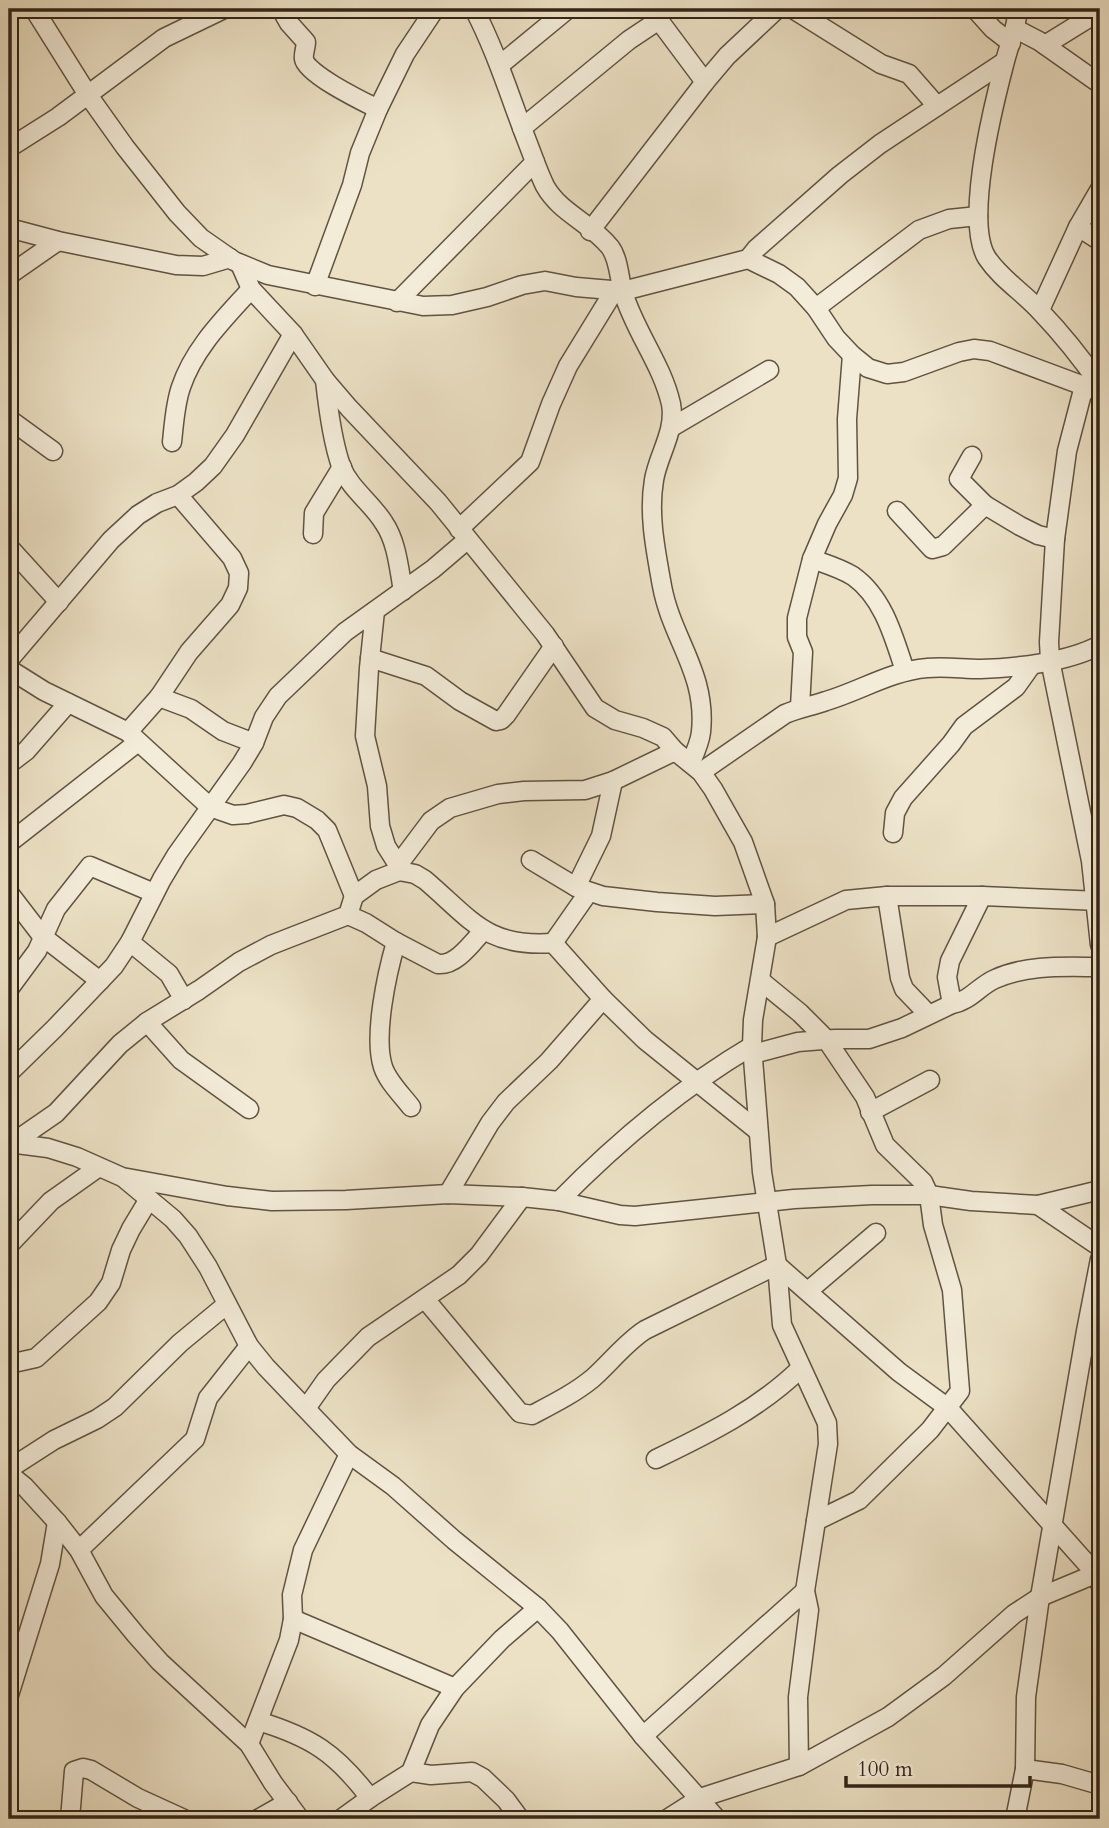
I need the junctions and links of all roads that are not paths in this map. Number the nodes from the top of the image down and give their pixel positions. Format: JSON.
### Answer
{"nodes":[{"id":1,"x":224,"y":9,"type":"edge"},
{"id":2,"x":281,"y":9,"type":"edge"},
{"id":3,"x":435,"y":9,"type":"edge"},
{"id":4,"x":474,"y":9,"type":"edge"},
{"id":5,"x":568,"y":9,"type":"edge"},
{"id":6,"x":777,"y":9,"type":"edge"},
{"id":7,"x":793,"y":9,"type":"edge"},
{"id":8,"x":827,"y":9,"type":"edge"},
{"id":9,"x":975,"y":9,"type":"edge"},
{"id":10,"x":1018,"y":9,"type":"edge"},
{"id":11,"x":41,"y":10,"type":"edge"},
{"id":12,"x":1100,"y":10,"type":"edge"},
{"id":13,"x":814,"y":23,"type":"junction"},
{"id":14,"x":1014,"y":36,"type":"junction"},
{"id":15,"x":1045,"y":45,"type":"junction"},
{"id":16,"x":1004,"y":62,"type":"junction"},
{"id":17,"x":500,"y":65,"type":"junction"},
{"id":18,"x":705,"y":82,"type":"junction"},
{"id":19,"x":1100,"y":84,"type":"edge"},
{"id":20,"x":88,"y":95,"type":"junction"},
{"id":21,"x":937,"y":106,"type":"junction"},
{"id":22,"x":378,"y":109,"type":"junction"},
{"id":23,"x":522,"y":128,"type":"junction"},
{"id":24,"x":9,"y":148,"type":"edge"},
{"id":25,"x":535,"y":162,"type":"junction"},
{"id":26,"x":1100,"y":190,"type":"edge"},
{"id":27,"x":978,"y":216,"type":"junction"},
{"id":28,"x":1078,"y":227,"type":"junction"},
{"id":29,"x":9,"y":228,"type":"edge"},
{"id":30,"x":590,"y":231,"type":"junction"},
{"id":31,"x":1100,"y":241,"type":"edge"},
{"id":32,"x":58,"y":242,"type":"junction"},
{"id":33,"x":748,"y":259,"type":"junction"},
{"id":34,"x":235,"y":261,"type":"junction"},
{"id":35,"x":9,"y":275,"type":"edge"},
{"id":36,"x":316,"y":286,"type":"junction"},
{"id":37,"x":251,"y":289,"type":"junction"},
{"id":38,"x":618,"y":291,"type":"junction"},
{"id":39,"x":397,"y":302,"type":"junction"},
{"id":40,"x":816,"y":309,"type":"junction"},
{"id":41,"x":1040,"y":310,"type":"junction"},
{"id":42,"x":293,"y":334,"type":"junction"},
{"id":43,"x":852,"y":355,"type":"junction"},
{"id":44,"x":769,"y":370,"type":"dead end"},
{"id":45,"x":325,"y":380,"type":"junction"},
{"id":46,"x":1095,"y":388,"type":"edge"},
{"id":47,"x":9,"y":419,"type":"edge"},
{"id":48,"x":672,"y":427,"type":"junction"},
{"id":49,"x":172,"y":442,"type":"dead end"},
{"id":50,"x":54,"y":451,"type":"dead end"},
{"id":51,"x":972,"y":456,"type":"dead end"},
{"id":52,"x":342,"y":467,"type":"junction"},
{"id":53,"x":177,"y":495,"type":"junction"},
{"id":54,"x":985,"y":505,"type":"junction"},
{"id":55,"x":897,"y":511,"type":"dead end"},
{"id":56,"x":313,"y":534,"type":"dead end"},
{"id":57,"x":463,"y":534,"type":"junction"},
{"id":58,"x":1055,"y":538,"type":"junction"},
{"id":59,"x":9,"y":547,"type":"edge"},
{"id":60,"x":812,"y":559,"type":"junction"},
{"id":61,"x":403,"y":591,"type":"junction"},
{"id":62,"x":59,"y":601,"type":"junction"},
{"id":63,"x":376,"y":611,"type":"junction"},
{"id":64,"x":1100,"y":645,"type":"edge"},
{"id":65,"x":554,"y":646,"type":"junction"},
{"id":66,"x":370,"y":658,"type":"junction"},
{"id":67,"x":1050,"y":660,"type":"junction"},
{"id":68,"x":1031,"y":666,"type":"junction"},
{"id":69,"x":9,"y":667,"type":"edge"},
{"id":70,"x":905,"y":671,"type":"junction"},
{"id":71,"x":159,"y":697,"type":"junction"},
{"id":72,"x":68,"y":703,"type":"junction"},
{"id":73,"x":800,"y":707,"type":"junction"},
{"id":74,"x":133,"y":737,"type":"junction"},
{"id":75,"x":254,"y":743,"type":"junction"},
{"id":76,"x":675,"y":751,"type":"junction"},
{"id":77,"x":9,"y":764,"type":"edge"},
{"id":78,"x":696,"y":767,"type":"junction"},
{"id":79,"x":613,"y":781,"type":"junction"},
{"id":80,"x":210,"y":807,"type":"junction"},
{"id":81,"x":893,"y":833,"type":"dead end"},
{"id":82,"x":9,"y":843,"type":"edge"},
{"id":83,"x":1096,"y":859,"type":"edge"},
{"id":84,"x":531,"y":860,"type":"dead end"},
{"id":85,"x":398,"y":868,"type":"junction"},
{"id":86,"x":582,"y":890,"type":"junction"},
{"id":87,"x":9,"y":893,"type":"edge"},
{"id":88,"x":154,"y":893,"type":"junction"},
{"id":89,"x":354,"y":896,"type":"junction"},
{"id":90,"x":887,"y":896,"type":"junction"},
{"id":91,"x":982,"y":896,"type":"junction"},
{"id":92,"x":1097,"y":900,"type":"edge"},
{"id":93,"x":765,"y":904,"type":"junction"},
{"id":94,"x":348,"y":915,"type":"junction"},
{"id":95,"x":483,"y":931,"type":"junction"},
{"id":96,"x":43,"y":936,"type":"junction"},
{"id":97,"x":767,"y":937,"type":"junction"},
{"id":98,"x":130,"y":942,"type":"junction"},
{"id":99,"x":396,"y":942,"type":"junction"},
{"id":100,"x":553,"y":943,"type":"junction"},
{"id":101,"x":1100,"y":945,"type":"edge"},
{"id":102,"x":1100,"y":967,"type":"edge"},
{"id":103,"x":100,"y":981,"type":"junction"},
{"id":104,"x":761,"y":981,"type":"junction"},
{"id":105,"x":9,"y":989,"type":"edge"},
{"id":106,"x":603,"y":999,"type":"junction"},
{"id":107,"x":184,"y":1000,"type":"junction"},
{"id":108,"x":952,"y":1004,"type":"junction"},
{"id":109,"x":928,"y":1014,"type":"junction"},
{"id":110,"x":147,"y":1022,"type":"junction"},
{"id":111,"x":826,"y":1039,"type":"junction"},
{"id":112,"x":753,"y":1050,"type":"junction"},
{"id":113,"x":9,"y":1073,"type":"edge"},
{"id":114,"x":930,"y":1080,"type":"dead end"},
{"id":115,"x":697,"y":1082,"type":"junction"},
{"id":116,"x":411,"y":1107,"type":"dead end"},
{"id":117,"x":249,"y":1109,"type":"dead end"},
{"id":118,"x":870,"y":1112,"type":"junction"},
{"id":119,"x":758,"y":1131,"type":"junction"},
{"id":120,"x":11,"y":1143,"type":"edge"},
{"id":121,"x":99,"y":1167,"type":"junction"},
{"id":122,"x":122,"y":1177,"type":"junction"},
{"id":123,"x":1100,"y":1190,"type":"edge"},
{"id":124,"x":449,"y":1194,"type":"junction"},
{"id":125,"x":929,"y":1195,"type":"junction"},
{"id":126,"x":522,"y":1197,"type":"junction"},
{"id":127,"x":149,"y":1199,"type":"junction"},
{"id":128,"x":559,"y":1201,"type":"junction"},
{"id":129,"x":767,"y":1202,"type":"junction"},
{"id":130,"x":1038,"y":1205,"type":"junction"},
{"id":131,"x":876,"y":1233,"type":"dead end"},
{"id":132,"x":9,"y":1245,"type":"edge"},
{"id":133,"x":1100,"y":1247,"type":"edge"},
{"id":134,"x":1100,"y":1259,"type":"edge"},
{"id":135,"x":777,"y":1265,"type":"junction"},
{"id":136,"x":808,"y":1292,"type":"junction"},
{"id":137,"x":425,"y":1299,"type":"junction"},
{"id":138,"x":226,"y":1305,"type":"junction"},
{"id":139,"x":249,"y":1346,"type":"junction"},
{"id":140,"x":9,"y":1364,"type":"edge"},
{"id":141,"x":801,"y":1368,"type":"junction"},
{"id":142,"x":307,"y":1407,"type":"junction"},
{"id":143,"x":948,"y":1408,"type":"junction"},
{"id":144,"x":349,"y":1454,"type":"junction"},
{"id":145,"x":656,"y":1460,"type":"dead end"},
{"id":146,"x":9,"y":1472,"type":"edge"},
{"id":147,"x":816,"y":1521,"type":"junction"},
{"id":148,"x":57,"y":1522,"type":"junction"},
{"id":149,"x":1052,"y":1524,"type":"junction"},
{"id":150,"x":79,"y":1550,"type":"junction"},
{"id":151,"x":1099,"y":1577,"type":"edge"},
{"id":152,"x":805,"y":1591,"type":"junction"},
{"id":153,"x":1041,"y":1597,"type":"junction"},
{"id":154,"x":538,"y":1608,"type":"junction"},
{"id":155,"x":293,"y":1619,"type":"junction"},
{"id":156,"x":455,"y":1688,"type":"junction"},
{"id":157,"x":9,"y":1695,"type":"edge"},
{"id":158,"x":258,"y":1721,"type":"junction"},
{"id":159,"x":643,"y":1736,"type":"junction"},
{"id":160,"x":249,"y":1744,"type":"junction"},
{"id":161,"x":799,"y":1766,"type":"junction"},
{"id":162,"x":1024,"y":1769,"type":"junction"},
{"id":163,"x":411,"y":1772,"type":"junction"},
{"id":164,"x":1100,"y":1785,"type":"edge"},
{"id":165,"x":370,"y":1798,"type":"junction"},
{"id":166,"x":700,"y":1798,"type":"junction"},
{"id":167,"x":288,"y":1802,"type":"junction"},
{"id":168,"x":70,"y":1819,"type":"edge"},
{"id":169,"x":184,"y":1819,"type":"edge"},
{"id":170,"x":258,"y":1819,"type":"edge"},
{"id":171,"x":300,"y":1819,"type":"edge"},
{"id":172,"x":341,"y":1819,"type":"edge"},
{"id":173,"x":520,"y":1819,"type":"edge"},
{"id":174,"x":667,"y":1819,"type":"edge"},
{"id":175,"x":717,"y":1819,"type":"edge"},
{"id":176,"x":1015,"y":1819,"type":"edge"}],
"edges":[{"from":1,"to":20,"type":"street"},
{"from":2,"to":22,"type":"street"},
{"from":3,"to":22,"type":"street"},
{"from":4,"to":17,"type":"street"},
{"from":5,"to":17,"type":"street"},
{"from":6,"to":18,"type":"street"},
{"from":7,"to":13,"type":"street"},
{"from":8,"to":13,"type":"street"},
{"from":9,"to":14,"type":"street"},
{"from":10,"to":14,"type":"street"},
{"from":11,"to":20,"type":"street"},
{"from":12,"to":15,"type":"street"},
{"from":13,"to":21,"type":"street"},
{"from":14,"to":15,"type":"street"},
{"from":14,"to":16,"type":"street"},
{"from":15,"to":19,"type":"street"},
{"from":16,"to":21,"type":"street"},
{"from":16,"to":27,"type":"street"},
{"from":17,"to":23,"type":"street"},
{"from":18,"to":23,"type":"street"},
{"from":18,"to":30,"type":"street"},
{"from":20,"to":24,"type":"street"},
{"from":20,"to":34,"type":"street"},
{"from":21,"to":33,"type":"street"},
{"from":22,"to":36,"type":"street"},
{"from":23,"to":25,"type":"street"},
{"from":25,"to":30,"type":"street"},
{"from":25,"to":39,"type":"street"},
{"from":26,"to":28,"type":"street"},
{"from":27,"to":40,"type":"street"},
{"from":27,"to":41,"type":"street"},
{"from":28,"to":31,"type":"street"},
{"from":28,"to":41,"type":"street"},
{"from":29,"to":32,"type":"street"},
{"from":30,"to":38,"type":"street"},
{"from":32,"to":34,"type":"street"},
{"from":32,"to":35,"type":"street"},
{"from":33,"to":38,"type":"street"},
{"from":33,"to":40,"type":"street"},
{"from":34,"to":36,"type":"street"},
{"from":34,"to":37,"type":"street"},
{"from":36,"to":39,"type":"street"},
{"from":37,"to":42,"type":"street"},
{"from":37,"to":49,"type":"street"},
{"from":38,"to":39,"type":"street"},
{"from":38,"to":48,"type":"street"},
{"from":38,"to":57,"type":"street"},
{"from":40,"to":43,"type":"street"},
{"from":41,"to":46,"type":"street"},
{"from":42,"to":45,"type":"street"},
{"from":42,"to":53,"type":"street"},
{"from":43,"to":46,"type":"street"},
{"from":43,"to":60,"type":"street"},
{"from":44,"to":48,"type":"street"},
{"from":45,"to":52,"type":"street"},
{"from":45,"to":57,"type":"street"},
{"from":46,"to":58,"type":"street"},
{"from":47,"to":50,"type":"street"},
{"from":48,"to":78,"type":"street"},
{"from":51,"to":54,"type":"street"},
{"from":52,"to":56,"type":"street"},
{"from":52,"to":61,"type":"street"},
{"from":53,"to":62,"type":"street"},
{"from":53,"to":71,"type":"street"},
{"from":54,"to":55,"type":"street"},
{"from":54,"to":58,"type":"street"},
{"from":57,"to":61,"type":"street"},
{"from":57,"to":65,"type":"street"},
{"from":58,"to":67,"type":"street"},
{"from":59,"to":62,"type":"street"},
{"from":60,"to":70,"type":"street"},
{"from":60,"to":73,"type":"street"},
{"from":61,"to":63,"type":"street"},
{"from":62,"to":69,"type":"street"},
{"from":63,"to":66,"type":"street"},
{"from":63,"to":75,"type":"street"},
{"from":64,"to":67,"type":"street"},
{"from":65,"to":66,"type":"street"},
{"from":65,"to":76,"type":"street"},
{"from":66,"to":85,"type":"street"},
{"from":67,"to":68,"type":"street"},
{"from":67,"to":83,"type":"street"},
{"from":68,"to":70,"type":"street"},
{"from":68,"to":81,"type":"street"},
{"from":69,"to":72,"type":"street"},
{"from":70,"to":73,"type":"street"},
{"from":71,"to":74,"type":"street"},
{"from":71,"to":75,"type":"street"},
{"from":72,"to":74,"type":"street"},
{"from":72,"to":77,"type":"street"},
{"from":73,"to":78,"type":"street"},
{"from":74,"to":80,"type":"street"},
{"from":74,"to":82,"type":"street"},
{"from":75,"to":80,"type":"street"},
{"from":76,"to":78,"type":"street"},
{"from":76,"to":79,"type":"street"},
{"from":78,"to":93,"type":"street"},
{"from":79,"to":85,"type":"street"},
{"from":79,"to":86,"type":"street"},
{"from":80,"to":88,"type":"street"},
{"from":80,"to":89,"type":"street"},
{"from":83,"to":92,"type":"street"},
{"from":84,"to":86,"type":"street"},
{"from":85,"to":89,"type":"street"},
{"from":85,"to":95,"type":"street"},
{"from":86,"to":93,"type":"street"},
{"from":86,"to":100,"type":"street"},
{"from":87,"to":96,"type":"street"},
{"from":88,"to":96,"type":"street"},
{"from":88,"to":98,"type":"street"},
{"from":89,"to":94,"type":"street"},
{"from":90,"to":91,"type":"street"},
{"from":90,"to":97,"type":"street"},
{"from":90,"to":109,"type":"street"},
{"from":91,"to":92,"type":"street"},
{"from":91,"to":108,"type":"street"},
{"from":92,"to":101,"type":"street"},
{"from":93,"to":97,"type":"street"},
{"from":94,"to":99,"type":"street"},
{"from":94,"to":107,"type":"street"},
{"from":95,"to":99,"type":"street"},
{"from":95,"to":100,"type":"street"},
{"from":96,"to":103,"type":"street"},
{"from":96,"to":105,"type":"street"},
{"from":97,"to":104,"type":"street"},
{"from":98,"to":103,"type":"street"},
{"from":98,"to":107,"type":"street"},
{"from":99,"to":116,"type":"street"},
{"from":100,"to":106,"type":"street"},
{"from":102,"to":108,"type":"street"},
{"from":103,"to":113,"type":"street"},
{"from":104,"to":111,"type":"street"},
{"from":104,"to":112,"type":"street"},
{"from":106,"to":115,"type":"street"},
{"from":106,"to":124,"type":"street"},
{"from":107,"to":110,"type":"street"},
{"from":108,"to":109,"type":"street"},
{"from":109,"to":111,"type":"street"},
{"from":110,"to":117,"type":"street"},
{"from":110,"to":120,"type":"street"},
{"from":111,"to":112,"type":"street"},
{"from":111,"to":118,"type":"street"},
{"from":112,"to":115,"type":"street"},
{"from":112,"to":119,"type":"street"},
{"from":114,"to":118,"type":"street"},
{"from":115,"to":119,"type":"street"},
{"from":115,"to":128,"type":"street"},
{"from":118,"to":125,"type":"street"},
{"from":119,"to":129,"type":"street"},
{"from":120,"to":121,"type":"street"},
{"from":121,"to":122,"type":"street"},
{"from":121,"to":132,"type":"street"},
{"from":122,"to":124,"type":"street"},
{"from":122,"to":127,"type":"street"},
{"from":123,"to":130,"type":"street"},
{"from":124,"to":126,"type":"street"},
{"from":125,"to":129,"type":"street"},
{"from":125,"to":130,"type":"street"},
{"from":125,"to":143,"type":"street"},
{"from":126,"to":128,"type":"street"},
{"from":126,"to":137,"type":"street"},
{"from":127,"to":138,"type":"street"},
{"from":127,"to":140,"type":"street"},
{"from":128,"to":129,"type":"street"},
{"from":129,"to":135,"type":"street"},
{"from":130,"to":133,"type":"street"},
{"from":131,"to":136,"type":"street"},
{"from":134,"to":149,"type":"street"},
{"from":135,"to":136,"type":"street"},
{"from":135,"to":137,"type":"street"},
{"from":135,"to":141,"type":"street"},
{"from":136,"to":143,"type":"street"},
{"from":137,"to":142,"type":"street"},
{"from":138,"to":139,"type":"street"},
{"from":138,"to":146,"type":"street"},
{"from":139,"to":142,"type":"street"},
{"from":139,"to":150,"type":"street"},
{"from":141,"to":145,"type":"street"},
{"from":141,"to":147,"type":"street"},
{"from":142,"to":144,"type":"street"},
{"from":143,"to":147,"type":"street"},
{"from":143,"to":149,"type":"street"},
{"from":144,"to":154,"type":"street"},
{"from":144,"to":155,"type":"street"},
{"from":146,"to":148,"type":"street"},
{"from":147,"to":152,"type":"street"},
{"from":148,"to":150,"type":"street"},
{"from":148,"to":157,"type":"street"},
{"from":149,"to":151,"type":"street"},
{"from":149,"to":153,"type":"street"},
{"from":150,"to":160,"type":"street"},
{"from":151,"to":153,"type":"street"},
{"from":152,"to":159,"type":"street"},
{"from":152,"to":161,"type":"street"},
{"from":153,"to":161,"type":"street"},
{"from":153,"to":162,"type":"street"},
{"from":154,"to":156,"type":"street"},
{"from":154,"to":159,"type":"street"},
{"from":155,"to":156,"type":"street"},
{"from":155,"to":158,"type":"street"},
{"from":156,"to":163,"type":"street"},
{"from":158,"to":160,"type":"street"},
{"from":158,"to":165,"type":"street"},
{"from":159,"to":166,"type":"street"},
{"from":160,"to":167,"type":"street"},
{"from":161,"to":166,"type":"street"},
{"from":162,"to":164,"type":"street"},
{"from":162,"to":176,"type":"street"},
{"from":163,"to":165,"type":"street"},
{"from":163,"to":173,"type":"street"},
{"from":165,"to":172,"type":"street"},
{"from":166,"to":174,"type":"street"},
{"from":166,"to":175,"type":"street"},
{"from":167,"to":170,"type":"street"},
{"from":167,"to":171,"type":"street"},
{"from":168,"to":169,"type":"street"}]}
